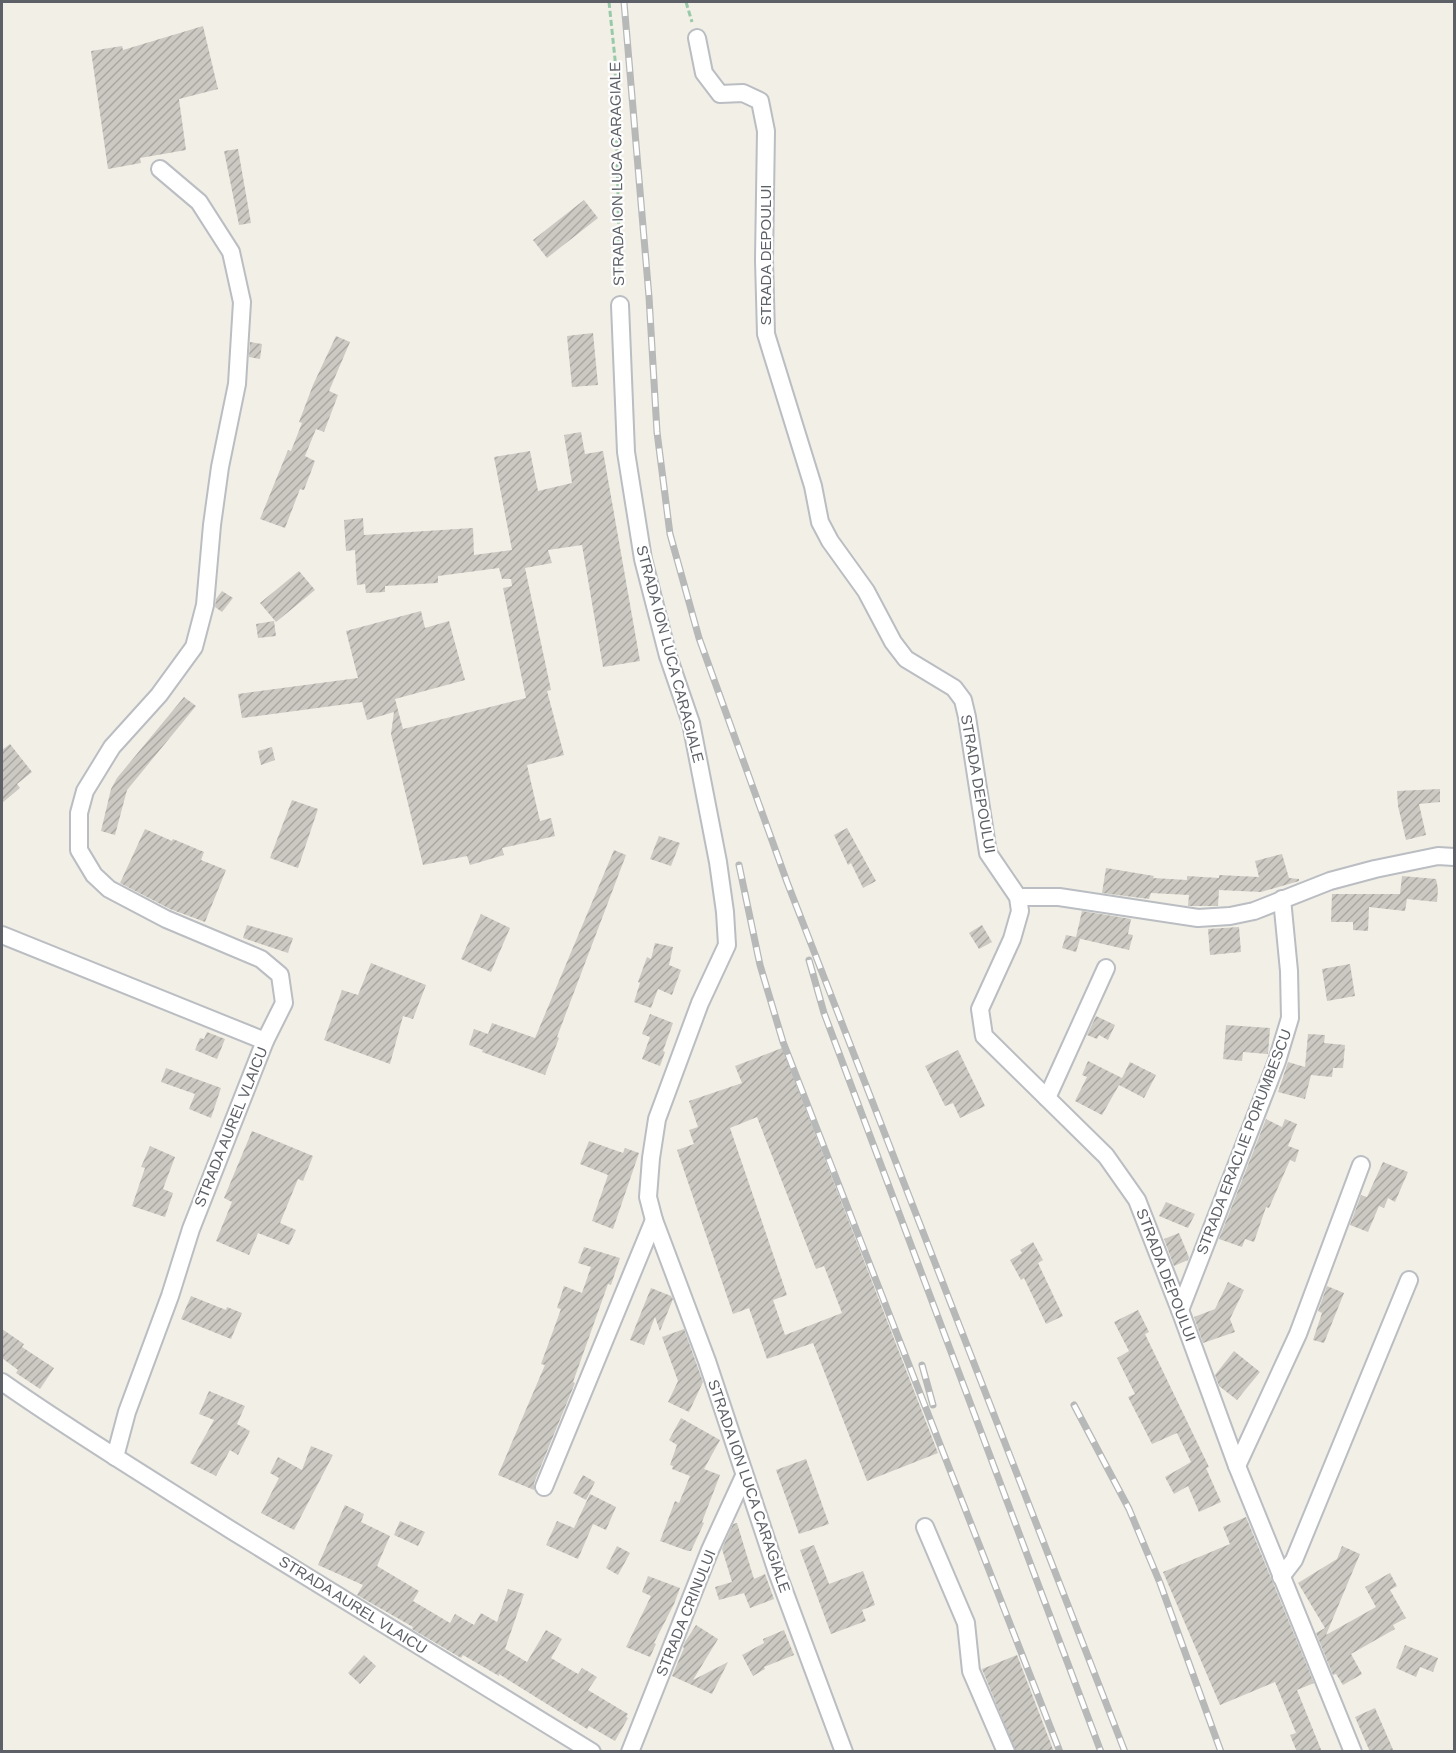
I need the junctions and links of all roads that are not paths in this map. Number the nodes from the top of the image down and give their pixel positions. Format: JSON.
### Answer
{"nodes":[{"id":1,"x":697,"y":38,"type":"road end"},
{"id":2,"x":160,"y":169,"type":"dead end"},
{"id":3,"x":620,"y":305,"type":"road end"},
{"id":4,"x":1455,"y":857,"type":"edge"},
{"id":5,"x":1018,"y":897,"type":"junction"},
{"id":6,"x":1282,"y":899,"type":"junction"},
{"id":7,"x":2,"y":935,"type":"edge"},
{"id":8,"x":1106,"y":968,"type":"dead end"},
{"id":9,"x":266,"y":1041,"type":"junction"},
{"id":10,"x":1047,"y":1098,"type":"junction"},
{"id":11,"x":1361,"y":1165,"type":"dead end"},
{"id":12,"x":654,"y":1220,"type":"junction"},
{"id":13,"x":1409,"y":1281,"type":"dead end"},
{"id":14,"x":1180,"y":1310,"type":"junction"},
{"id":15,"x":2,"y":1382,"type":"edge"},
{"id":16,"x":115,"y":1457,"type":"junction"},
{"id":17,"x":1237,"y":1466,"type":"junction"},
{"id":18,"x":744,"y":1476,"type":"junction"},
{"id":19,"x":544,"y":1487,"type":"dead end"},
{"id":20,"x":925,"y":1527,"type":"dead end"},
{"id":21,"x":1281,"y":1577,"type":"junction"},
{"id":22,"x":592,"y":1752,"type":"edge"},
{"id":23,"x":630,"y":1752,"type":"edge"},
{"id":24,"x":844,"y":1752,"type":"edge"},
{"id":25,"x":1006,"y":1752,"type":"edge"},
{"id":26,"x":1353,"y":1752,"type":"edge"}],
"edges":[{"from":1,"to":5,"type":"street","name":"STRADA DEPOULUI"},
{"from":2,"to":9,"type":"street","name":"STRADA AUREL VLAICU"},
{"from":3,"to":12,"type":"street","name":"STRADA ION LUCA CARAGIALE"},
{"from":4,"to":6,"type":"street"},
{"from":5,"to":6,"type":"street"},
{"from":5,"to":10,"type":"street","name":"STRADA DEPOULUI"},
{"from":6,"to":14,"type":"street","name":"STRADA ERACLIE PORUMBESCU"},
{"from":7,"to":9,"type":"street"},
{"from":8,"to":10,"type":"street"},
{"from":9,"to":16,"type":"street","name":"STRADA AUREL VLAICU"},
{"from":10,"to":14,"type":"street","name":"STRADA DEPOULUI"},
{"from":11,"to":17,"type":"street"},
{"from":12,"to":18,"type":"street","name":"STRADA ION LUCA CARAGIALE"},
{"from":12,"to":19,"type":"street"},
{"from":13,"to":21,"type":"street"},
{"from":14,"to":17,"type":"street","name":"STRADA DEPOULUI"},
{"from":15,"to":16,"type":"street","name":"STRADA AUREL VLAICU"},
{"from":16,"to":22,"type":"street","name":"STRADA AUREL VLAICU"},
{"from":17,"to":21,"type":"street","name":"STRADA DEPOULUI"},
{"from":18,"to":23,"type":"street","name":"STRADA CRINULUI"},
{"from":18,"to":24,"type":"street","name":"STRADA ION LUCA CARAGIALE"},
{"from":20,"to":25,"type":"street"},
{"from":21,"to":26,"type":"street","name":"STRADA DEPOULUI"}]}
